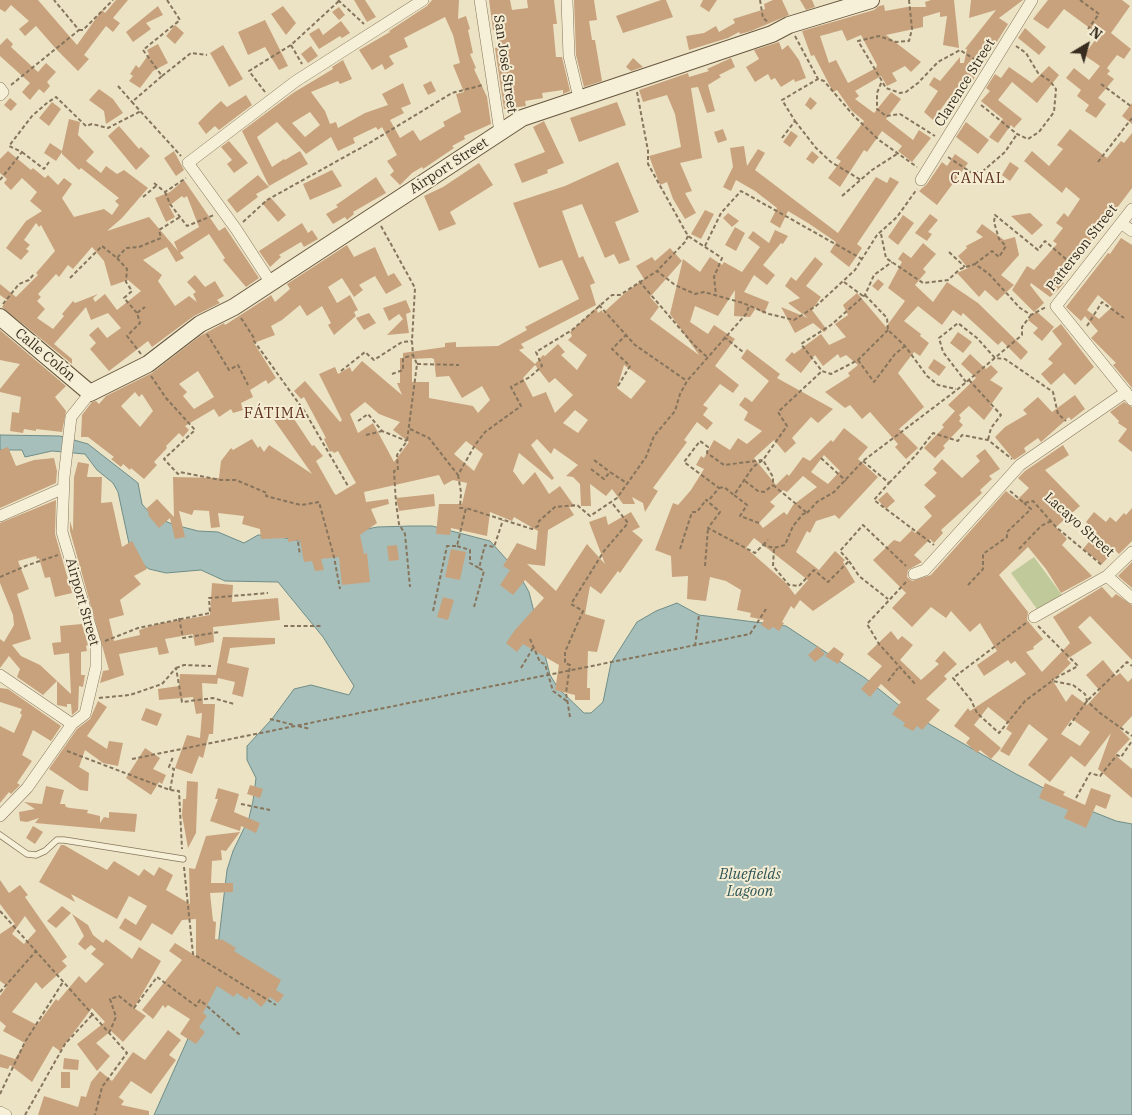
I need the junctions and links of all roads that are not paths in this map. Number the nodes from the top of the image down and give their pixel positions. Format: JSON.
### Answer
{"nodes":[{"id":1,"x":423,"y":0,"type":"edge"},
{"id":2,"x":480,"y":0,"type":"edge"},
{"id":3,"x":567,"y":0,"type":"edge"},
{"id":4,"x":871,"y":0,"type":"edge"},
{"id":5,"x":1032,"y":0,"type":"edge"},
{"id":6,"x":579,"y":98,"type":"junction"},
{"id":7,"x":500,"y":132,"type":"junction"},
{"id":8,"x":924,"y":176,"type":"road end"},
{"id":9,"x":1132,"y":209,"type":"edge"},
{"id":10,"x":1121,"y":223,"type":"junction"},
{"id":11,"x":1132,"y":231,"type":"edge"},
{"id":12,"x":271,"y":283,"type":"junction"},
{"id":13,"x":0,"y":317,"type":"edge"},
{"id":14,"x":90,"y":393,"type":"junction"},
{"id":15,"x":1129,"y":396,"type":"edge"},
{"id":16,"x":64,"y":482,"type":"junction"},
{"id":17,"x":0,"y":516,"type":"edge"},
{"id":18,"x":1132,"y":552,"type":"edge"},
{"id":19,"x":914,"y":574,"type":"road end"},
{"id":20,"x":1108,"y":575,"type":"junction"},
{"id":21,"x":1132,"y":598,"type":"edge"},
{"id":22,"x":1032,"y":618,"type":"road end"},
{"id":23,"x":0,"y":675,"type":"edge"},
{"id":24,"x":72,"y":724,"type":"junction"},
{"id":25,"x":0,"y":816,"type":"edge"},
{"id":26,"x":0,"y":835,"type":"edge"},
{"id":27,"x":183,"y":859,"type":"road end"},
{"id":28,"x":0,"y":1112,"type":"edge"},
{"id":29,"x":6,"y":1115,"type":"edge"}],
"edges":[{"from":1,"to":12,"type":"street"},
{"from":2,"to":7,"type":"street","name":"San José Street"},
{"from":3,"to":6,"type":"street"},
{"from":4,"to":6,"type":"street","name":"Airport Street"},
{"from":5,"to":8,"type":"street","name":"Clarence Street"},
{"from":6,"to":7,"type":"street","name":"Airport Street"},
{"from":7,"to":12,"type":"street","name":"Airport Street"},
{"from":9,"to":10,"type":"street","name":"Patterson Street"},
{"from":10,"to":11,"type":"street"},
{"from":10,"to":15,"type":"street","name":"Patterson Street"},
{"from":12,"to":14,"type":"street","name":"Airport Street"},
{"from":13,"to":14,"type":"street","name":"Calle Colón"},
{"from":14,"to":16,"type":"street","name":"Airport Street"},
{"from":15,"to":19,"type":"street"},
{"from":16,"to":17,"type":"street"},
{"from":16,"to":24,"type":"street","name":"Airport Street"},
{"from":18,"to":20,"type":"street"},
{"from":20,"to":21,"type":"street","name":"Lacayo Street"},
{"from":20,"to":22,"type":"street"},
{"from":23,"to":24,"type":"street"},
{"from":24,"to":25,"type":"street","name":"Airport Street"},
{"from":26,"to":27,"type":"lane"},
{"from":28,"to":29,"type":"street"}]}
